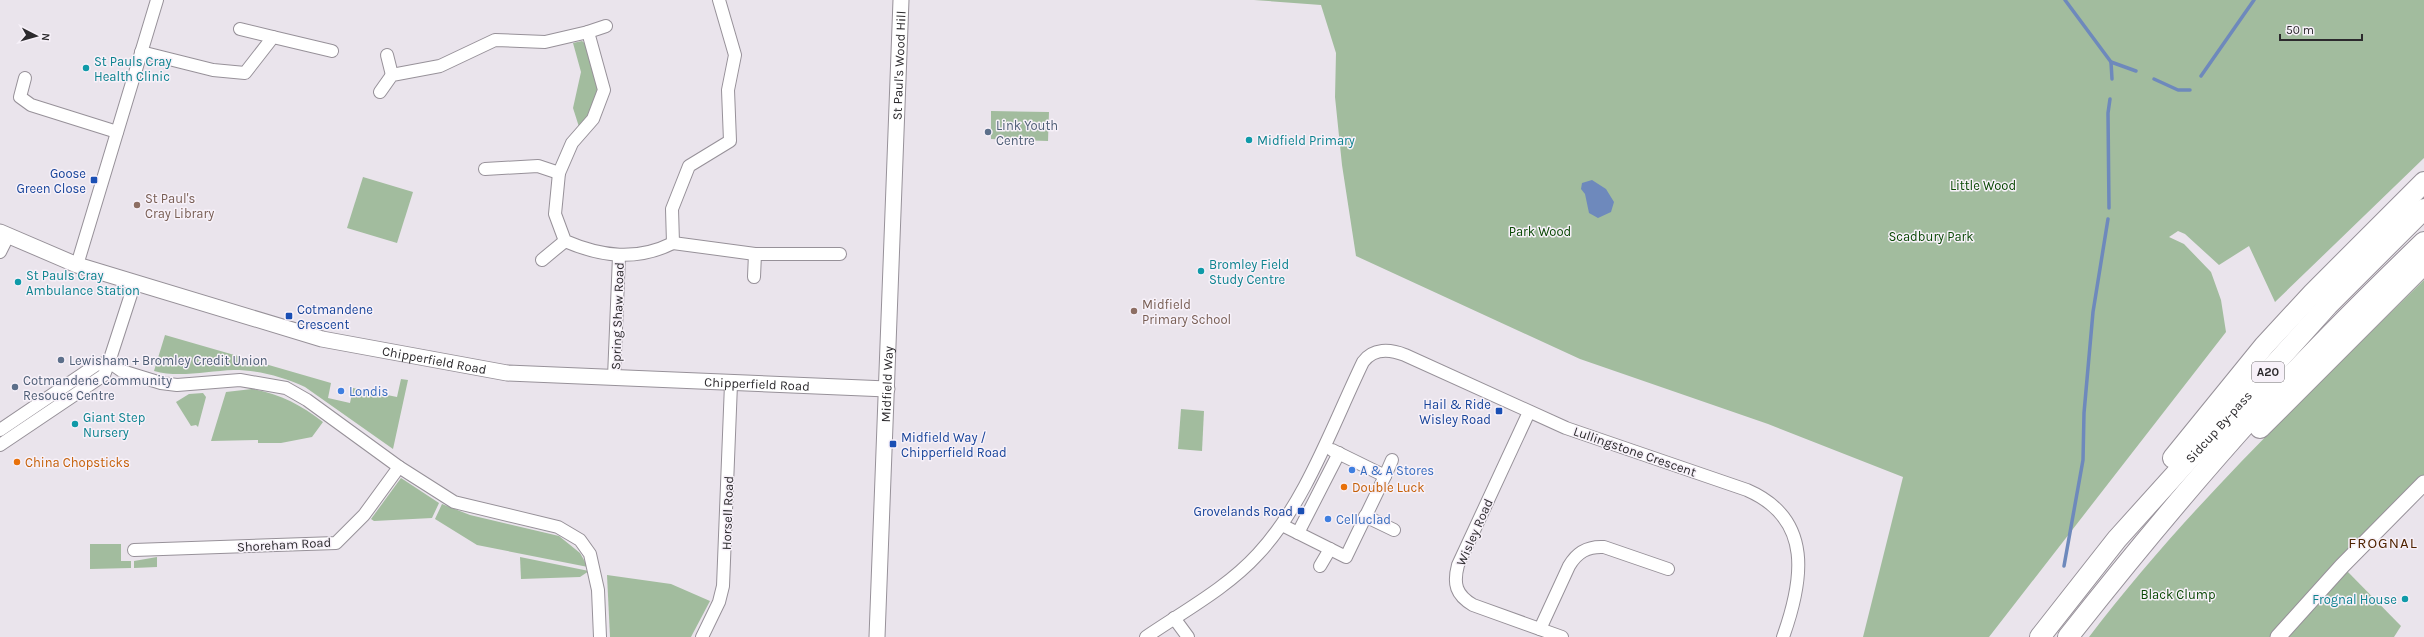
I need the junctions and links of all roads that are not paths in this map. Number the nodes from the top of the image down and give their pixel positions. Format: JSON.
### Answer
{"nodes":[{"id":1,"x":157,"y":0,"type":"edge"},
{"id":2,"x":719,"y":0,"type":"edge"},
{"id":3,"x":901,"y":0,"type":"edge"},
{"id":4,"x":606,"y":26,"type":"dead end"},
{"id":5,"x":240,"y":29,"type":"dead end"},
{"id":6,"x":588,"y":32,"type":"junction"},
{"id":7,"x":273,"y":37,"type":"junction"},
{"id":8,"x":332,"y":51,"type":"dead end"},
{"id":9,"x":142,"y":52,"type":"junction"},
{"id":10,"x":387,"y":55,"type":"dead end"},
{"id":11,"x":392,"y":75,"type":"junction"},
{"id":12,"x":25,"y":78,"type":"dead end"},
{"id":13,"x":380,"y":92,"type":"dead end"},
{"id":14,"x":897,"y":131,"type":"joint"},
{"id":15,"x":117,"y":132,"type":"junction"},
{"id":16,"x":485,"y":169,"type":"dead end"},
{"id":17,"x":559,"y":173,"type":"junction"},
{"id":18,"x":2424,"y":182,"type":"edge"},
{"id":19,"x":2424,"y":209,"type":"edge"},
{"id":20,"x":4,"y":234,"type":"edge"},
{"id":21,"x":565,"y":241,"type":"junction"},
{"id":22,"x":2424,"y":242,"type":"edge"},
{"id":23,"x":673,"y":243,"type":"junction"},
{"id":24,"x":0,"y":252,"type":"edge"},
{"id":25,"x":755,"y":254,"type":"junction"},
{"id":26,"x":840,"y":254,"type":"dead end"},
{"id":27,"x":619,"y":256,"type":"junction"},
{"id":28,"x":542,"y":260,"type":"dead end"},
{"id":29,"x":2424,"y":264,"type":"edge"},
{"id":30,"x":77,"y":265,"type":"junction"},
{"id":31,"x":754,"y":277,"type":"dead end"},
{"id":32,"x":135,"y":282,"type":"junction"},
{"id":33,"x":109,"y":362,"type":"junction"},
{"id":34,"x":614,"y":377,"type":"junction"},
{"id":35,"x":731,"y":384,"type":"junction"},
{"id":36,"x":887,"y":389,"type":"junction"},
{"id":37,"x":1529,"y":412,"type":"junction"},
{"id":38,"x":0,"y":430,"type":"edge"},
{"id":39,"x":0,"y":445,"type":"edge"},
{"id":40,"x":1324,"y":445,"type":"junction"},
{"id":41,"x":1339,"y":453,"type":"junction"},
{"id":42,"x":1392,"y":460,"type":"dead end"},
{"id":43,"x":399,"y":467,"type":"junction"},
{"id":44,"x":1385,"y":476,"type":"junction"},
{"id":45,"x":2424,"y":483,"type":"edge"},
{"id":46,"x":1365,"y":516,"type":"junction"},
{"id":47,"x":1282,"y":525,"type":"junction"},
{"id":48,"x":1394,"y":530,"type":"dead end"},
{"id":49,"x":1298,"y":533,"type":"junction"},
{"id":50,"x":2117,"y":539,"type":"junction"},
{"id":51,"x":1330,"y":549,"type":"junction"},
{"id":52,"x":134,"y":550,"type":"dead end"},
{"id":53,"x":2126,"y":565,"type":"junction"},
{"id":54,"x":1320,"y":566,"type":"dead end"},
{"id":55,"x":1668,"y":569,"type":"dead end"},
{"id":56,"x":1174,"y":618,"type":"junction"},
{"id":57,"x":1540,"y":629,"type":"junction"},
{"id":58,"x":600,"y":637,"type":"edge"},
{"id":59,"x":702,"y":637,"type":"edge"},
{"id":60,"x":877,"y":637,"type":"edge"},
{"id":61,"x":1146,"y":637,"type":"edge"},
{"id":62,"x":1188,"y":637,"type":"edge"},
{"id":63,"x":1562,"y":637,"type":"edge"},
{"id":64,"x":1784,"y":637,"type":"edge"},
{"id":65,"x":2040,"y":637,"type":"edge"},
{"id":66,"x":2068,"y":637,"type":"edge"},
{"id":67,"x":2278,"y":637,"type":"edge"}],
"edges":[{"from":1,"to":9,"type":"street"},
{"from":2,"to":23,"type":"street"},
{"from":3,"to":14,"type":"street","name":"St Paul's Wood Hill"},
{"from":4,"to":6,"type":"street"},
{"from":5,"to":7,"type":"street"},
{"from":6,"to":11,"type":"street"},
{"from":6,"to":17,"type":"street"},
{"from":7,"to":8,"type":"street"},
{"from":7,"to":9,"type":"street"},
{"from":9,"to":15,"type":"street"},
{"from":10,"to":11,"type":"street"},
{"from":11,"to":13,"type":"street"},
{"from":12,"to":15,"type":"street"},
{"from":14,"to":36,"type":"street","name":"Midfield Way"},
{"from":15,"to":30,"type":"street"},
{"from":16,"to":17,"type":"street"},
{"from":17,"to":21,"type":"street"},
{"from":18,"to":50,"type":"highway","number":"A20"},
{"from":19,"to":50,"type":"highway","name":"Sidcup By-pass","number":"A20"},
{"from":20,"to":24,"type":"street"},
{"from":20,"to":30,"type":"street","name":"Chipperfield Road"},
{"from":21,"to":27,"type":"street","name":"Spring Shaw Road"},
{"from":21,"to":28,"type":"street"},
{"from":22,"to":53,"type":"highway","name":"Sidcup By-pass","number":"A20"},
{"from":23,"to":25,"type":"street"},
{"from":23,"to":27,"type":"street","name":"Spring Shaw Road"},
{"from":25,"to":26,"type":"street"},
{"from":25,"to":31,"type":"street"},
{"from":27,"to":34,"type":"street","name":"Spring Shaw Road"},
{"from":29,"to":53,"type":"highway","number":"A20"},
{"from":30,"to":32,"type":"street","name":"Chipperfield Road"},
{"from":32,"to":33,"type":"street"},
{"from":32,"to":34,"type":"street","name":"Chipperfield Road"},
{"from":33,"to":38,"type":"street"},
{"from":33,"to":39,"type":"street"},
{"from":33,"to":43,"type":"street"},
{"from":34,"to":35,"type":"street","name":"Chipperfield Road"},
{"from":35,"to":36,"type":"street","name":"Chipperfield Road"},
{"from":35,"to":59,"type":"street","name":"Horsell Road"},
{"from":36,"to":60,"type":"street","name":"Midfield Way"},
{"from":37,"to":40,"type":"street","name":"Lullingstone Crescent"},
{"from":37,"to":57,"type":"street","name":"Wisley Road"},
{"from":37,"to":64,"type":"street","name":"Lullingstone Crescent"},
{"from":40,"to":41,"type":"street"},
{"from":40,"to":47,"type":"street"},
{"from":41,"to":44,"type":"street"},
{"from":41,"to":49,"type":"street"},
{"from":42,"to":44,"type":"street"},
{"from":43,"to":52,"type":"street","name":"Shoreham Road"},
{"from":43,"to":58,"type":"street"},
{"from":44,"to":46,"type":"street"},
{"from":45,"to":67,"type":"street"},
{"from":46,"to":48,"type":"street"},
{"from":46,"to":51,"type":"street"},
{"from":47,"to":49,"type":"street"},
{"from":47,"to":56,"type":"street"},
{"from":49,"to":51,"type":"street"},
{"from":50,"to":65,"type":"highway","name":"Sidcup By-pass","number":"A20"},
{"from":51,"to":54,"type":"street"},
{"from":53,"to":66,"type":"highway","name":"Sidcup By-pass","number":"A20"},
{"from":55,"to":57,"type":"street"},
{"from":56,"to":61,"type":"street"},
{"from":56,"to":62,"type":"street"},
{"from":57,"to":63,"type":"street","name":"Wisley Road"}]}
